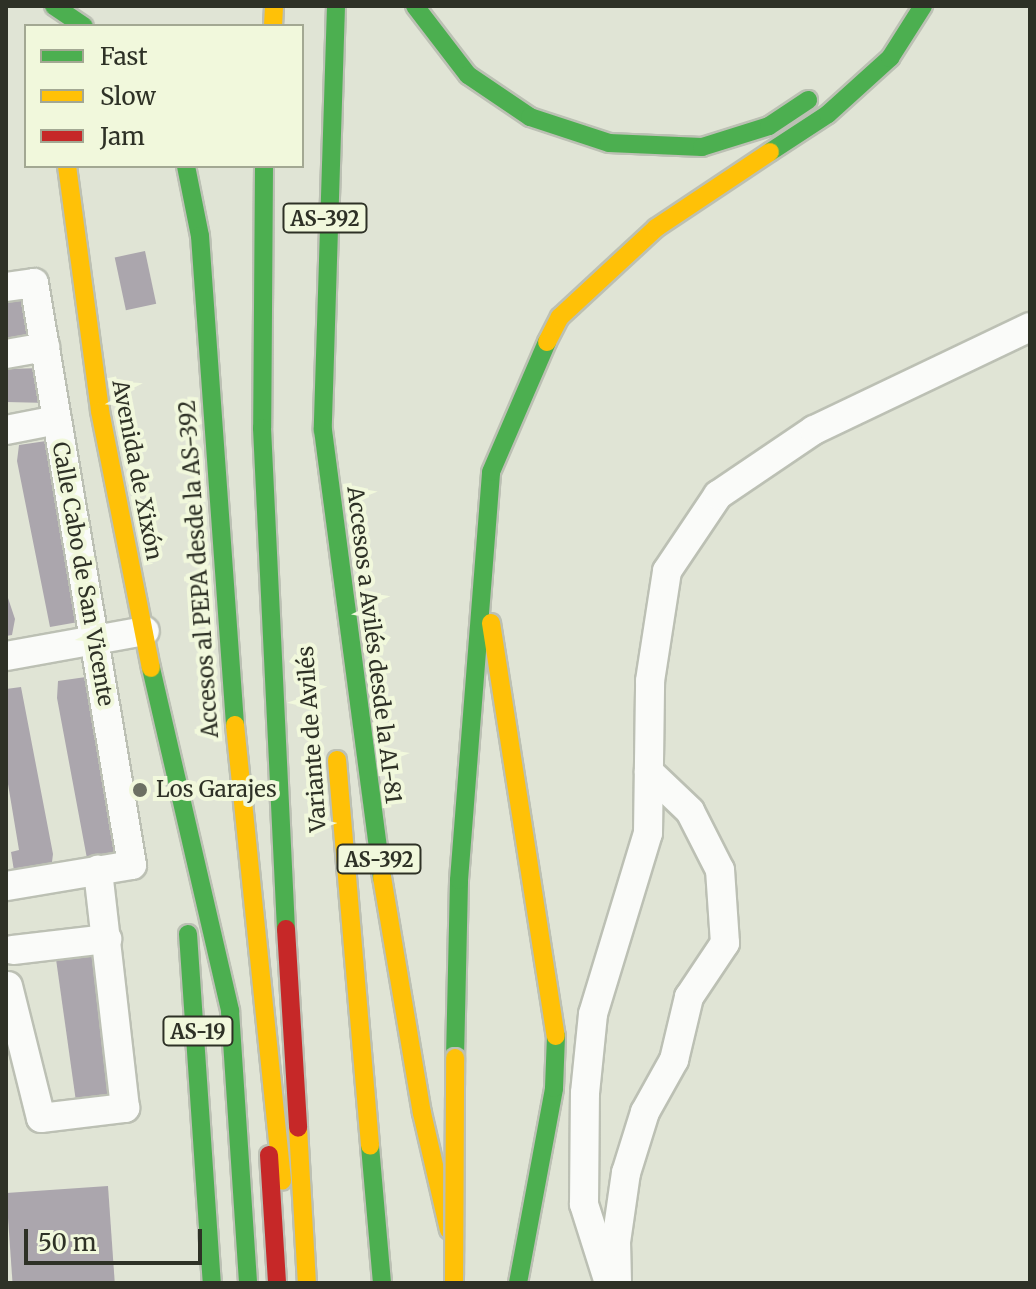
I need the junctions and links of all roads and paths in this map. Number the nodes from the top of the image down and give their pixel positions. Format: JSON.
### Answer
{"nodes":[{"id":1,"x":54,"y":6,"type":"edge"},
{"id":2,"x":336,"y":6,"type":"edge"},
{"id":3,"x":415,"y":6,"type":"edge"},
{"id":4,"x":915,"y":6,"type":"edge"},
{"id":5,"x":923,"y":6,"type":"edge"},
{"id":6,"x":81,"y":24,"type":"edge"},
{"id":7,"x":872,"y":45,"type":"dead end"},
{"id":8,"x":828,"y":83,"type":"dead end"},
{"id":9,"x":67,"y":168,"type":"edge"},
{"id":10,"x":186,"y":168,"type":"edge"},
{"id":11,"x":264,"y":168,"type":"edge"},
{"id":12,"x":20,"y":285,"type":"edge"},
{"id":13,"x":1030,"y":327,"type":"edge"},
{"id":14,"x":45,"y":347,"type":"junction"},
{"id":15,"x":6,"y":354,"type":"edge"},
{"id":16,"x":57,"y":420,"type":"junction"},
{"id":17,"x":6,"y":430,"type":"edge"},
{"id":18,"x":323,"y":430,"type":"junction"},
{"id":19,"x":482,"y":573,"type":"junction"},
{"id":20,"x":326,"y":610,"type":"dead end"},
{"id":21,"x":145,"y":631,"type":"junction"},
{"id":22,"x":94,"y":640,"type":"junction"},
{"id":23,"x":6,"y":656,"type":"edge"},
{"id":24,"x":336,"y":746,"type":"dead end"},
{"id":25,"x":649,"y":772,"type":"junction"},
{"id":26,"x":173,"y":780,"type":"junction"},
{"id":27,"x":98,"y":870,"type":"junction"},
{"id":28,"x":6,"y":886,"type":"edge"},
{"id":29,"x":107,"y":939,"type":"junction"},
{"id":30,"x":10,"y":942,"type":"edge"},
{"id":31,"x":258,"y":968,"type":"junction"},
{"id":32,"x":7,"y":987,"type":"edge"},
{"id":33,"x":303,"y":1206,"type":"junction"},
{"id":34,"x":276,"y":1276,"type":"edge"},
{"id":35,"x":611,"y":1281,"type":"edge"},
{"id":36,"x":212,"y":1283,"type":"edge"},
{"id":37,"x":248,"y":1283,"type":"edge"},
{"id":38,"x":293,"y":1283,"type":"edge"},
{"id":39,"x":307,"y":1283,"type":"edge"},
{"id":40,"x":313,"y":1283,"type":"edge"},
{"id":41,"x":382,"y":1283,"type":"edge"},
{"id":42,"x":454,"y":1283,"type":"edge"},
{"id":43,"x":462,"y":1283,"type":"edge"},
{"id":44,"x":518,"y":1283,"type":"edge"}],
"edges":[{"from":1,"to":6,"type":"main road","bridge":true},
{"from":2,"to":18,"type":"main road","name":"Accesos a Avilés desde la AI-81","number":"AS-392"},
{"from":3,"to":8,"type":"main road"},
{"from":4,"to":7,"type":"main road"},
{"from":5,"to":19,"type":"main road"},
{"from":9,"to":21,"type":"main road","name":"Avenida de Xixón","number":"AS-19"},
{"from":10,"to":31,"type":"main road","name":"Accesos al PEPA desde la AS-392"},
{"from":11,"to":33,"type":"main road","number":"AS-392"},
{"from":12,"to":14,"type":"street","name":"Calle Cabo de San Vicente"},
{"from":13,"to":25,"type":"street"},
{"from":14,"to":15,"type":"street"},
{"from":14,"to":16,"type":"street","name":"Calle Cabo de San Vicente"},
{"from":16,"to":17,"type":"street"},
{"from":16,"to":22,"type":"street","name":"Calle Cabo de San Vicente"},
{"from":18,"to":20,"type":"main road"},
{"from":18,"to":43,"type":"main road","name":"Accesos a Avilés desde la AI-81","number":"AS-392"},
{"from":19,"to":42,"type":"main road","bridge":true},
{"from":19,"to":44,"type":"main road"},
{"from":21,"to":22,"type":"street"},
{"from":21,"to":26,"type":"main road","name":"Avenida de Xixón","number":"AS-19"},
{"from":22,"to":23,"type":"street"},
{"from":22,"to":27,"type":"street","name":"Calle Cabo de San Vicente"},
{"from":24,"to":41,"type":"main road","name":"Variante de Avilés"},
{"from":25,"to":35,"type":"street"},
{"from":25,"to":35,"type":"street"},
{"from":26,"to":36,"type":"main road","name":"Avenida de Xixón","number":"AS-19"},
{"from":26,"to":37,"type":"main road","name":"Avenida de Xixón","number":"AS-19"},
{"from":27,"to":28,"type":"street"},
{"from":27,"to":29,"type":"street"},
{"from":29,"to":30,"type":"street"},
{"from":29,"to":32,"type":"street"},
{"from":30,"to":32,"type":"street"},
{"from":31,"to":34,"type":"main road","name":"Accesos al PEPA desde la AS-392"},
{"from":31,"to":38,"type":"main road","name":"Accesos al PEPA desde la AS-392"},
{"from":33,"to":39,"type":"main road","number":"AS-392"},
{"from":33,"to":40,"type":"main road"}]}
